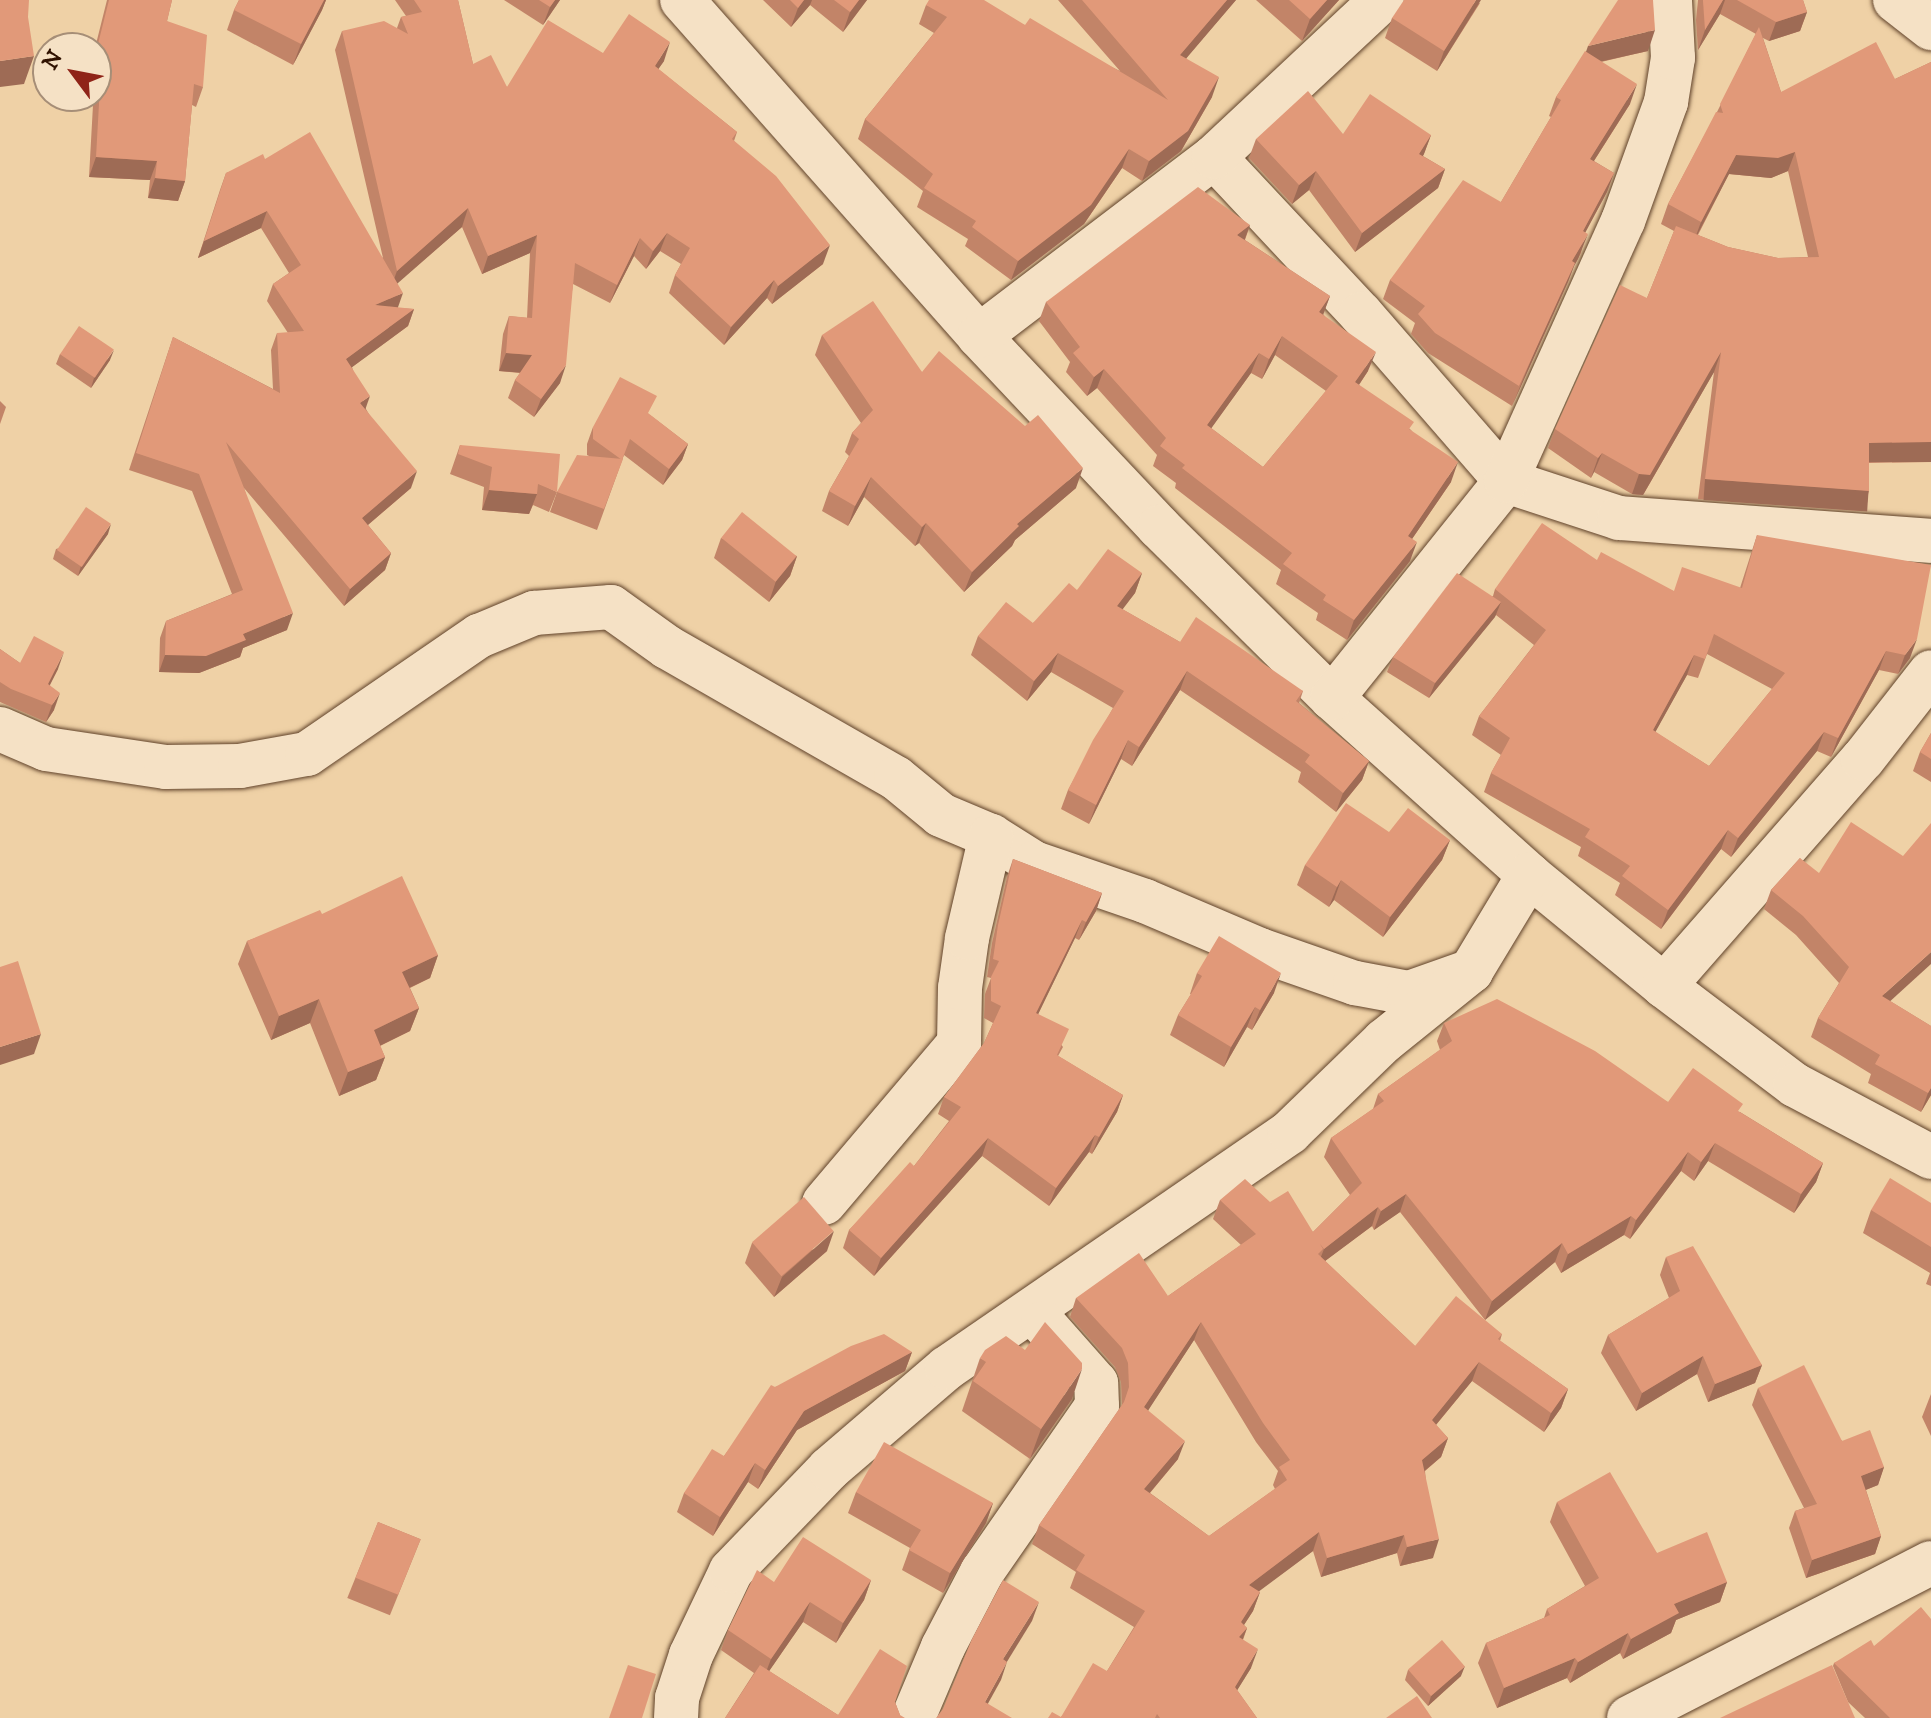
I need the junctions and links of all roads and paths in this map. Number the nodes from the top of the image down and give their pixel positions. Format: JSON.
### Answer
{"nodes":[{"id":1,"x":682,"y":0,"type":"edge"},
{"id":2,"x":1382,"y":0,"type":"edge"},
{"id":3,"x":1670,"y":0,"type":"edge"},
{"id":4,"x":1895,"y":0,"type":"edge"},
{"id":5,"x":1931,"y":28,"type":"edge"},
{"id":6,"x":1214,"y":157,"type":"junction"},
{"id":7,"x":979,"y":336,"type":"junction"},
{"id":8,"x":1506,"y":481,"type":"junction"},
{"id":9,"x":1931,"y":541,"type":"edge"},
{"id":10,"x":1931,"y":672,"type":"edge"},
{"id":11,"x":1332,"y":698,"type":"junction"},
{"id":12,"x":0,"y":729,"type":"edge"},
{"id":13,"x":991,"y":836,"type":"junction"},
{"id":14,"x":1529,"y":875,"type":"junction"},
{"id":15,"x":1471,"y":971,"type":"junction"},
{"id":16,"x":1664,"y":986,"type":"junction"},
{"id":17,"x":1931,"y":1157,"type":"edge"},
{"id":18,"x":824,"y":1203,"type":"dead end"},
{"id":19,"x":1030,"y":1310,"type":"junction"},
{"id":20,"x":1931,"y":1563,"type":"edge"},
{"id":21,"x":676,"y":1718,"type":"edge"},
{"id":22,"x":913,"y":1718,"type":"edge"},
{"id":23,"x":1629,"y":1718,"type":"edge"}],
"edges":[{"from":1,"to":7,"type":"street"},
{"from":2,"to":6,"type":"street"},
{"from":3,"to":8,"type":"street"},
{"from":4,"to":5,"type":"street"},
{"from":6,"to":7,"type":"street"},
{"from":6,"to":8,"type":"street"},
{"from":7,"to":11,"type":"street"},
{"from":8,"to":9,"type":"street"},
{"from":8,"to":11,"type":"street"},
{"from":10,"to":16,"type":"street"},
{"from":11,"to":14,"type":"street"},
{"from":12,"to":13,"type":"street"},
{"from":13,"to":15,"type":"street"},
{"from":13,"to":18,"type":"street"},
{"from":14,"to":15,"type":"street"},
{"from":14,"to":16,"type":"street"},
{"from":15,"to":19,"type":"street"},
{"from":16,"to":17,"type":"street"},
{"from":19,"to":21,"type":"street"},
{"from":19,"to":22,"type":"street"},
{"from":20,"to":23,"type":"street"}]}
